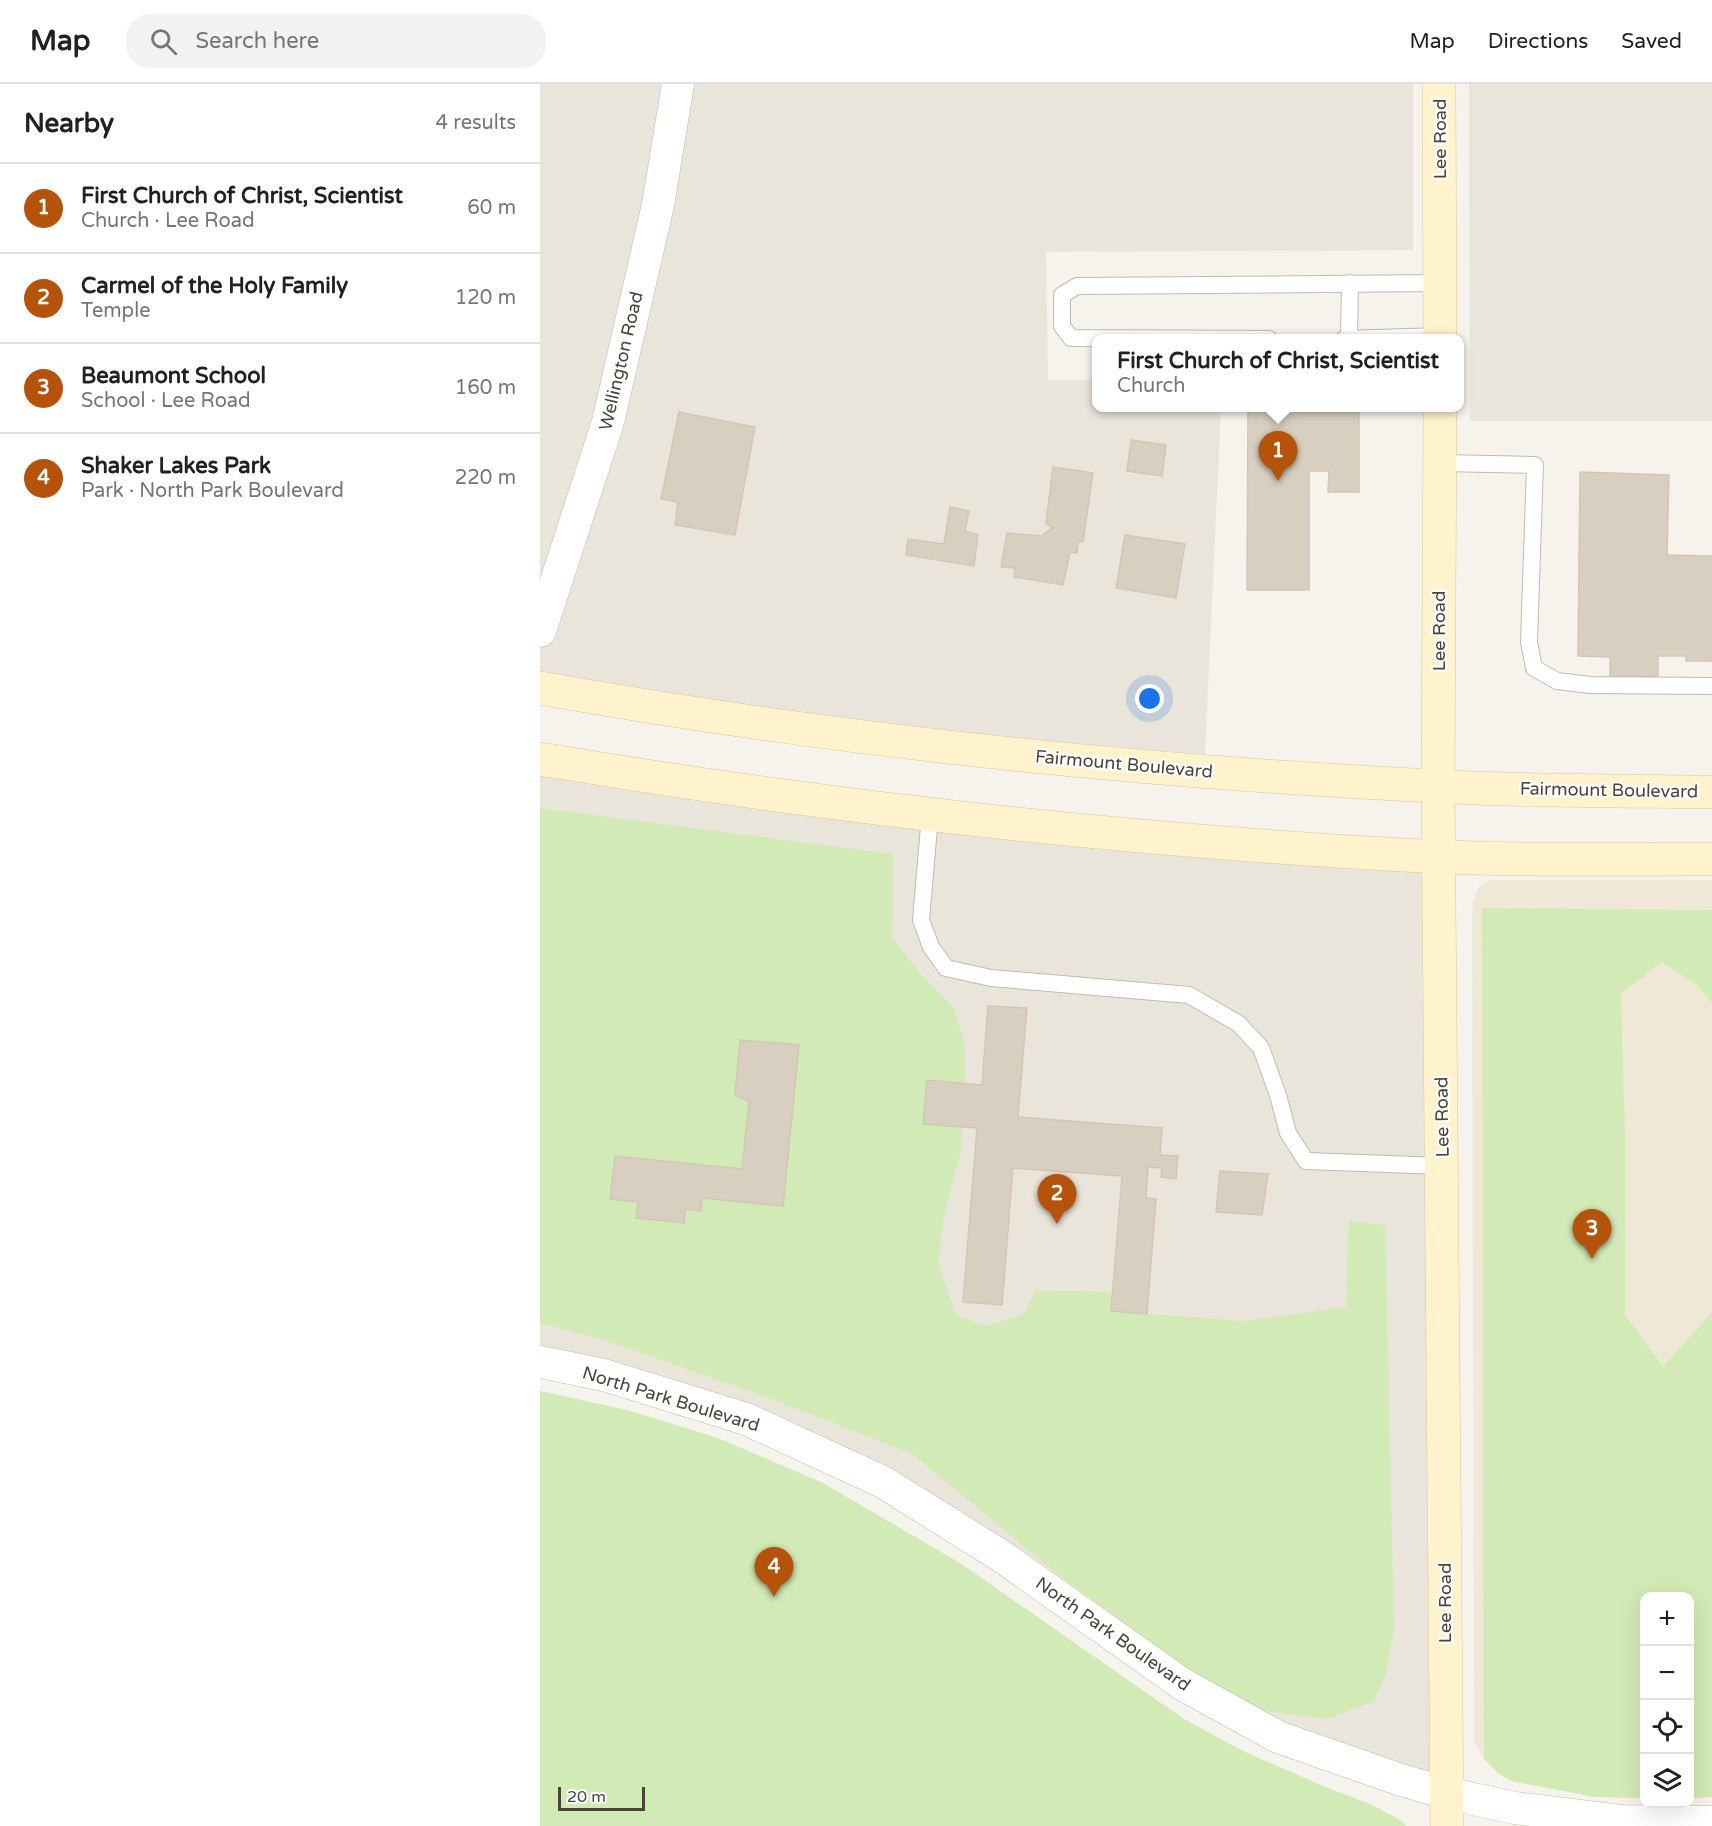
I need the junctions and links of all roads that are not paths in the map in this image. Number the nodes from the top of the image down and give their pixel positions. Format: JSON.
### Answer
{"nodes":[{"id":1,"x":678,"y":84,"type":"edge"},
{"id":2,"x":1439,"y":84,"type":"edge"},
{"id":3,"x":1350,"y":283,"type":"junction"},
{"id":4,"x":1440,"y":283,"type":"junction"},
{"id":5,"x":1349,"y":334,"type":"edge"},
{"id":6,"x":1440,"y":334,"type":"edge"},
{"id":7,"x":1092,"y":338,"type":"edge"},
{"id":8,"x":1440,"y":412,"type":"edge"},
{"id":9,"x":1441,"y":463,"type":"junction"},
{"id":10,"x":540,"y":631,"type":"edge"},
{"id":11,"x":1712,"y":686,"type":"edge"},
{"id":12,"x":540,"y":688,"type":"edge"},
{"id":13,"x":540,"y":759,"type":"edge"},
{"id":14,"x":1438,"y":786,"type":"junction"},
{"id":15,"x":1712,"y":792,"type":"edge"},
{"id":16,"x":930,"y":815,"type":"junction"},
{"id":17,"x":1439,"y":857,"type":"junction"},
{"id":18,"x":1712,"y":860,"type":"edge"},
{"id":19,"x":1442,"y":1166,"type":"junction"},
{"id":20,"x":540,"y":1362,"type":"edge"},
{"id":21,"x":1446,"y":1793,"type":"junction"},
{"id":22,"x":1712,"y":1822,"type":"edge"},
{"id":23,"x":1447,"y":1826,"type":"edge"}],
"edges":[{"from":1,"to":10,"type":"street","name":"Wellington Road"},
{"from":2,"to":4,"type":"main road","name":"Lee Road"},
{"from":3,"to":4,"type":"lane"},
{"from":3,"to":5,"type":"lane"},
{"from":3,"to":7,"type":"lane"},
{"from":4,"to":6,"type":"main road","name":"Lee Road"},
{"from":8,"to":9,"type":"main road","name":"Lee Road"},
{"from":9,"to":11,"type":"lane"},
{"from":9,"to":14,"type":"main road","name":"Lee Road"},
{"from":12,"to":14,"type":"main road","name":"Fairmount Boulevard"},
{"from":13,"to":16,"type":"main road"},
{"from":14,"to":15,"type":"main road","name":"Fairmount Boulevard"},
{"from":14,"to":17,"type":"main road","name":"Lee Road"},
{"from":16,"to":17,"type":"main road"},
{"from":16,"to":19,"type":"lane"},
{"from":17,"to":18,"type":"main road"},
{"from":17,"to":19,"type":"main road","name":"Lee Road"},
{"from":19,"to":21,"type":"main road","name":"Lee Road"},
{"from":20,"to":21,"type":"street","name":"North Park Boulevard"},
{"from":21,"to":22,"type":"street","name":"North Park Boulevard"},
{"from":21,"to":23,"type":"main road","name":"Lee Road"}]}
